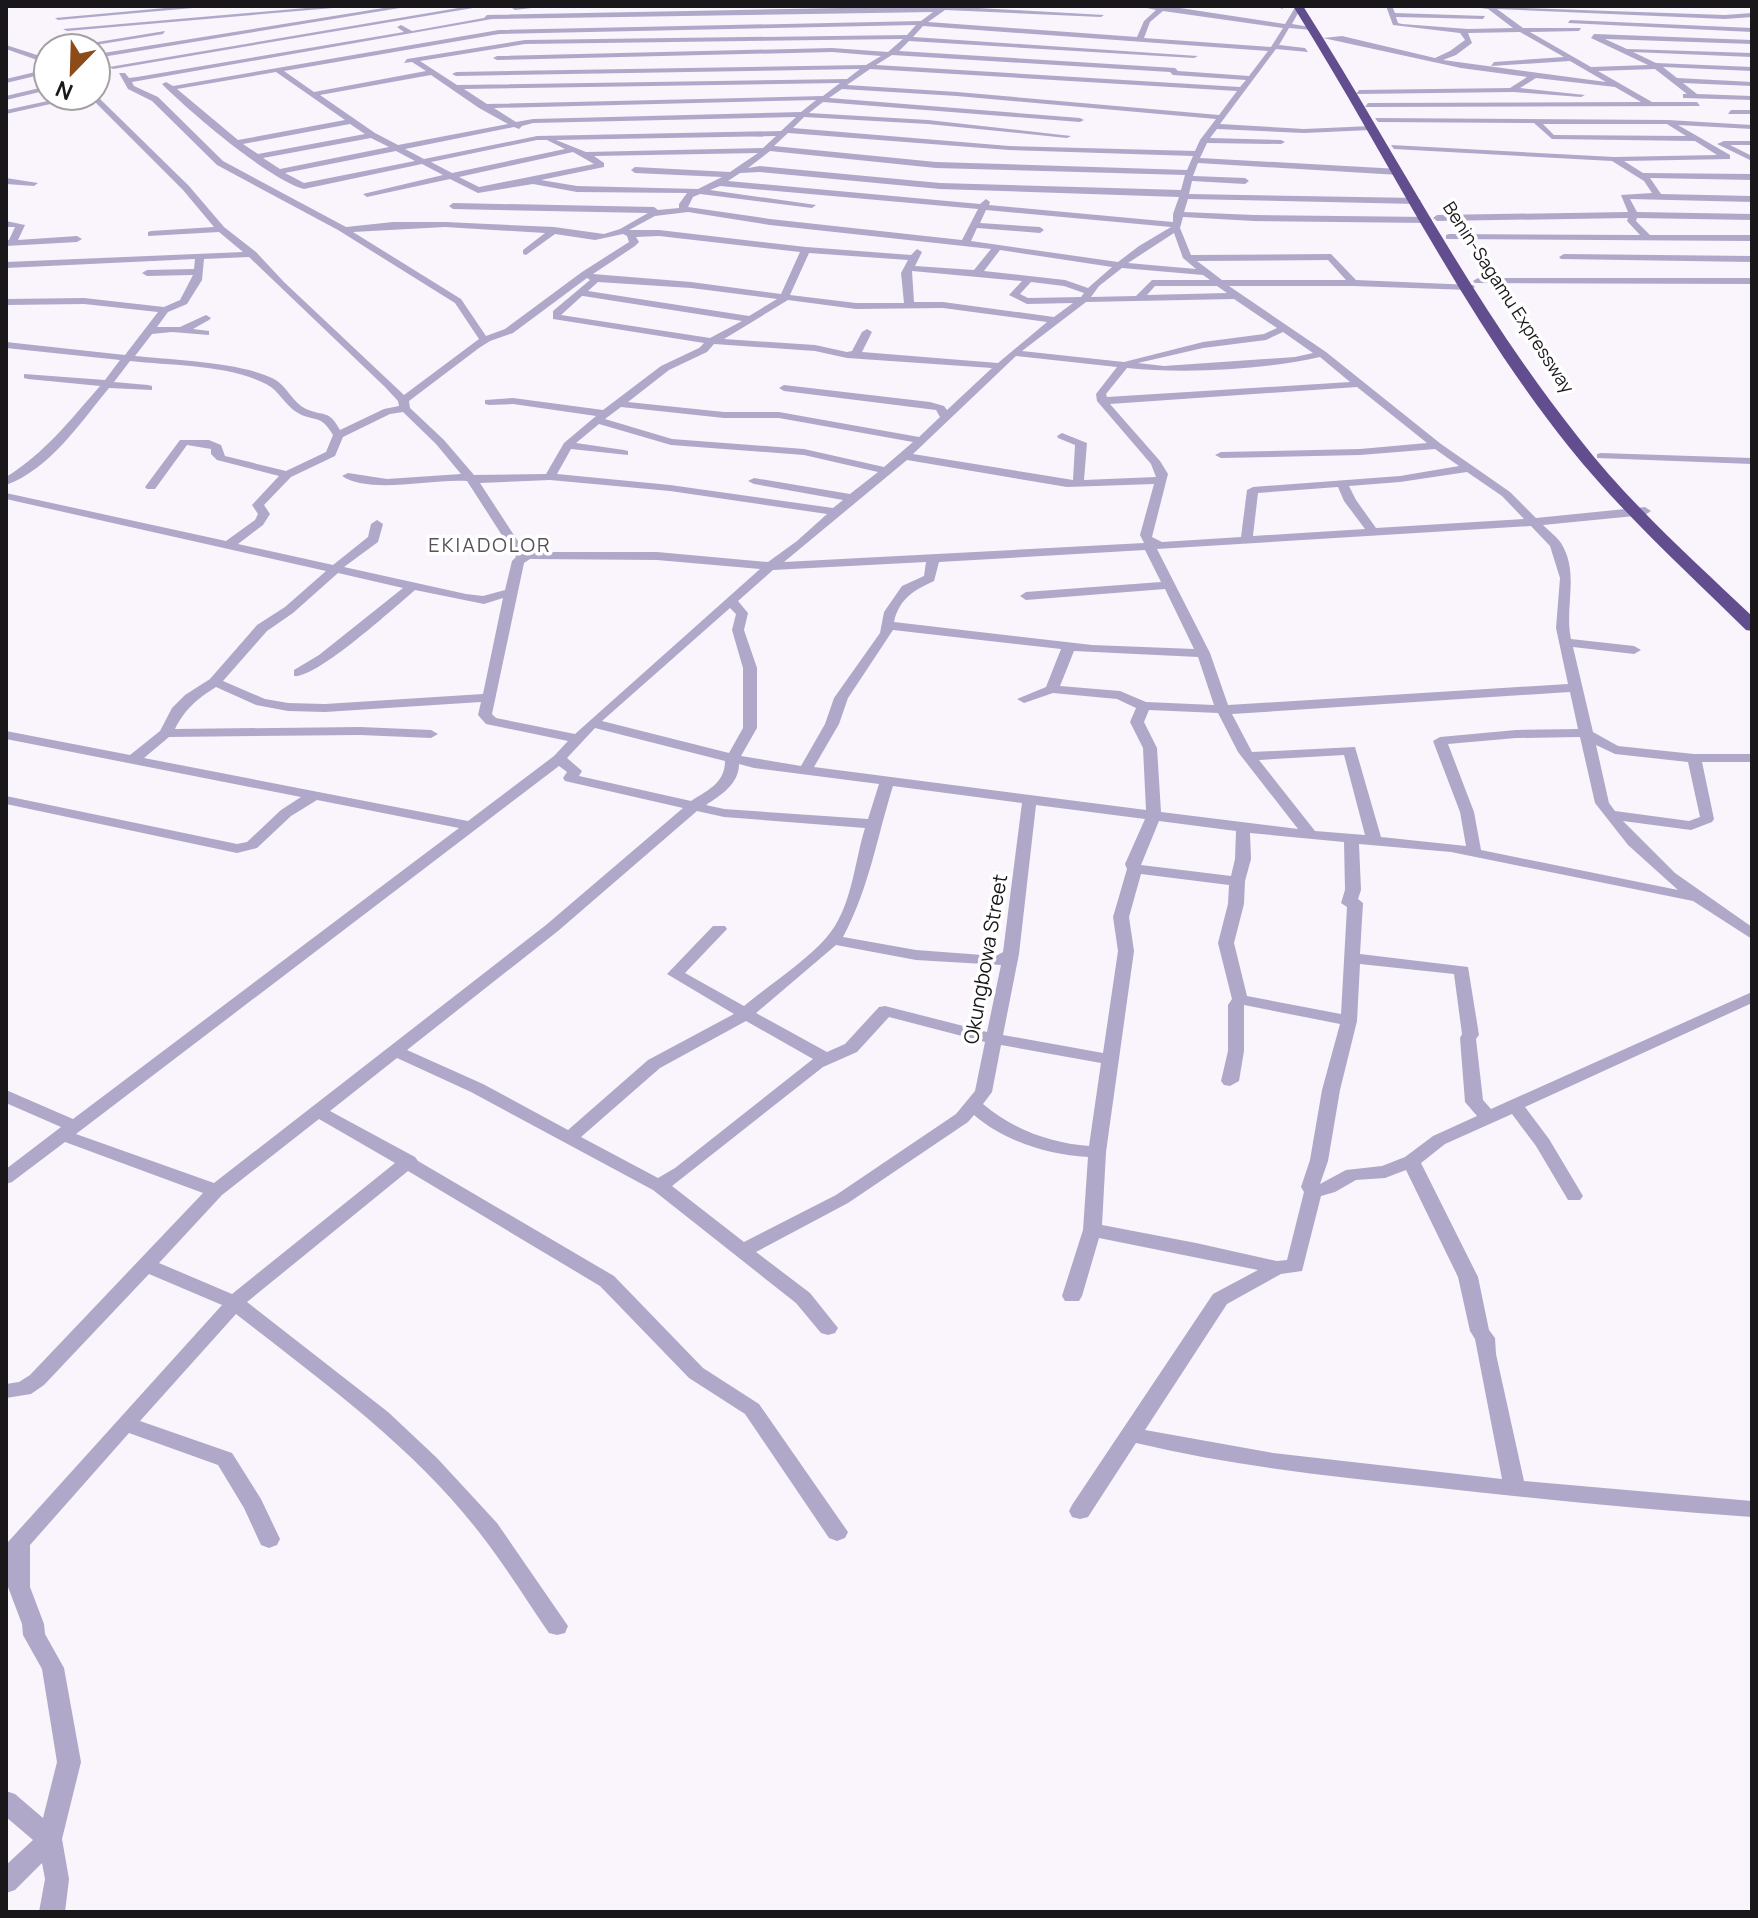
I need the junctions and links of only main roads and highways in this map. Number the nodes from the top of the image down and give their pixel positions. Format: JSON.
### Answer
{"nodes":[{"id":1,"x":1298,"y":6,"type":"edge"},
{"id":2,"x":1308,"y":6,"type":"edge"},
{"id":3,"x":1374,"y":124,"type":"junction"},
{"id":4,"x":1432,"y":219,"type":"junction"},
{"id":5,"x":1474,"y":284,"type":"junction"},
{"id":6,"x":1643,"y":515,"type":"junction"},
{"id":7,"x":1752,"y":612,"type":"edge"},
{"id":8,"x":1752,"y":626,"type":"edge"}],
"edges":[{"from":1,"to":3,"type":"highway"},
{"from":2,"to":3,"type":"highway","name":"Benin-Sagamu Expressway"},
{"from":3,"to":4,"type":"highway"},
{"from":3,"to":4,"type":"highway","name":"Benin-Sagamu Expressway"},
{"from":4,"to":5,"type":"highway"},
{"from":4,"to":5,"type":"highway","name":"Benin-Sagamu Expressway"},
{"from":5,"to":6,"type":"highway","name":"Benin-Sagamu Expressway"},
{"from":5,"to":6,"type":"highway"},
{"from":6,"to":7,"type":"highway","name":"Benin-Sagamu Expressway"},
{"from":6,"to":8,"type":"highway"}]}
